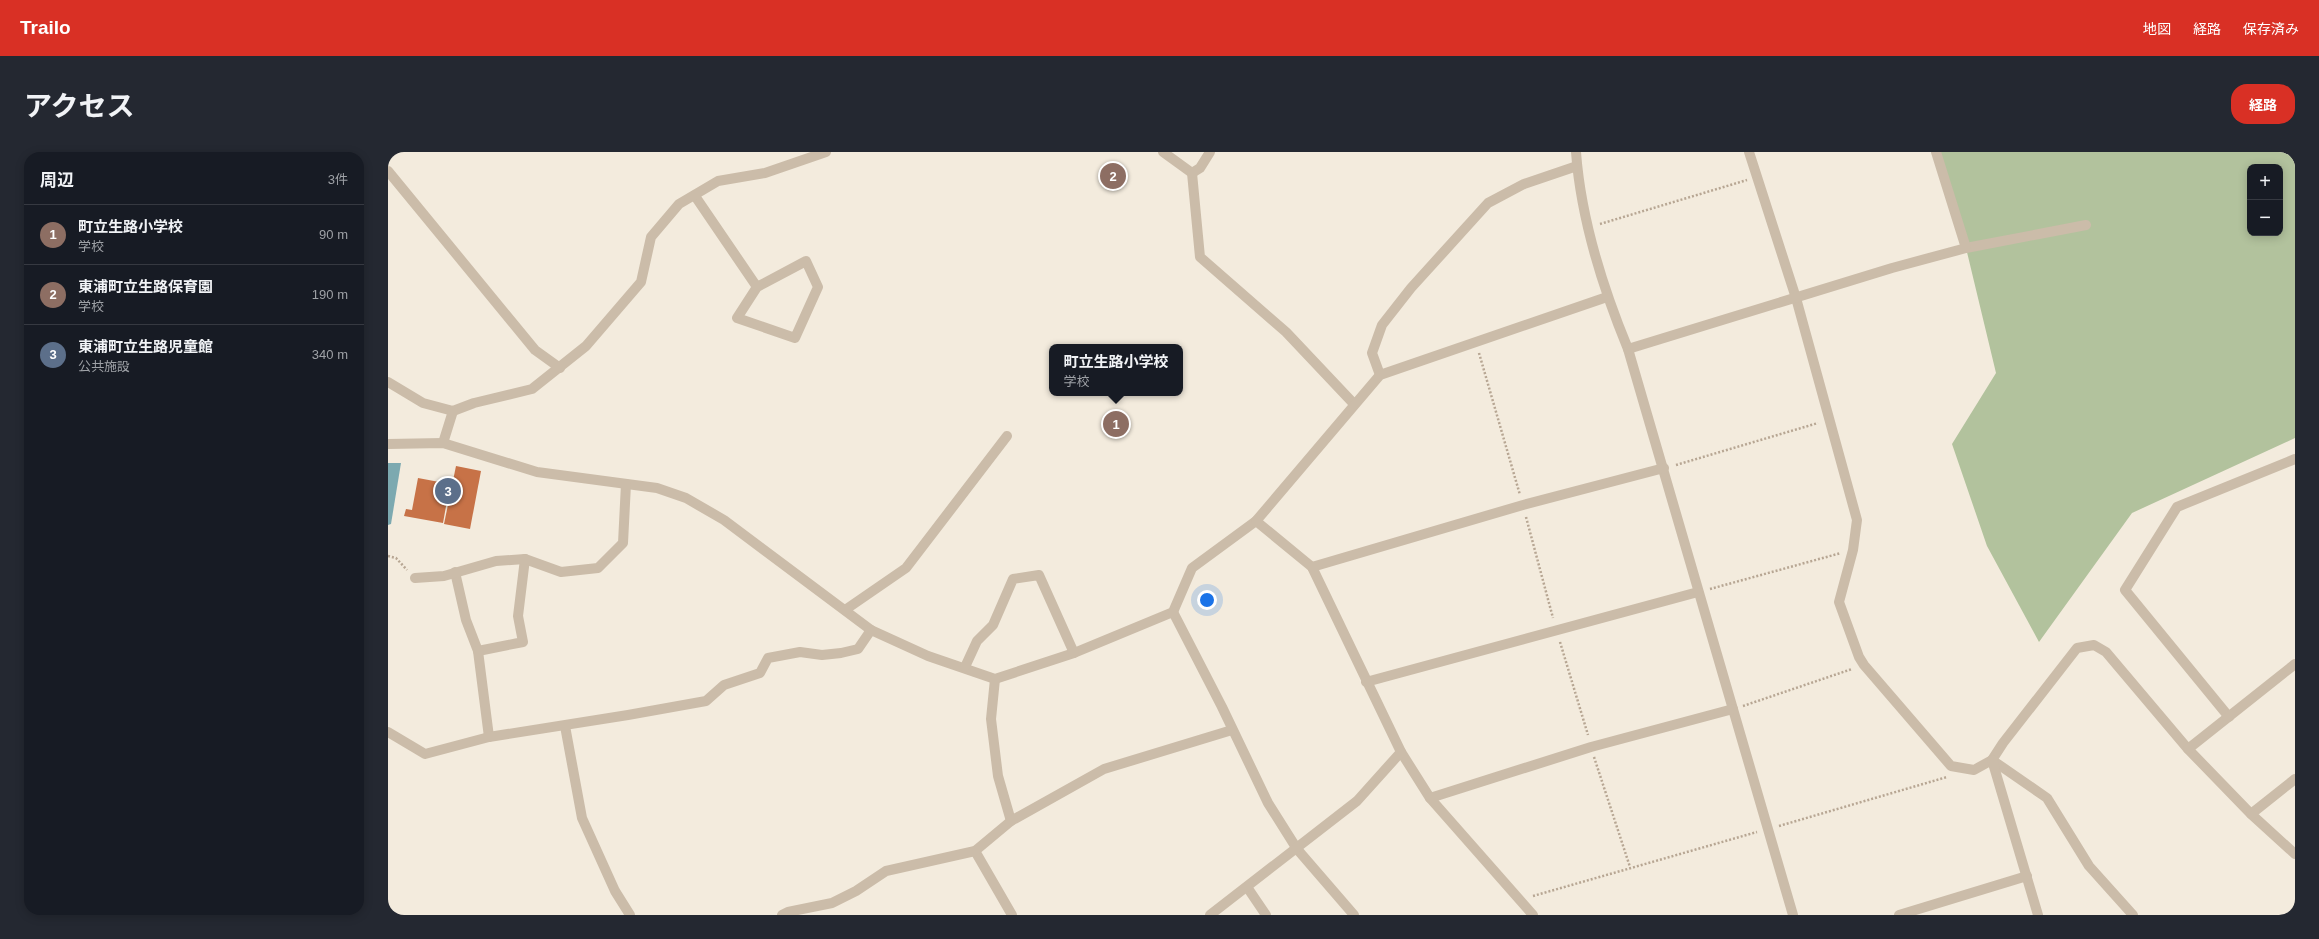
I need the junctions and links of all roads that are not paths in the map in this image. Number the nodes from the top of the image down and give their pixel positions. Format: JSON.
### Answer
{"nodes":[{"id":1,"x":826,"y":152,"type":"edge"},
{"id":2,"x":1163,"y":152,"type":"edge"},
{"id":3,"x":1210,"y":152,"type":"edge"},
{"id":4,"x":1576,"y":152,"type":"edge"},
{"id":5,"x":1749,"y":152,"type":"edge"},
{"id":6,"x":1936,"y":152,"type":"edge"},
{"id":7,"x":1577,"y":166,"type":"junction"},
{"id":8,"x":388,"y":171,"type":"edge"},
{"id":9,"x":1192,"y":172,"type":"junction"},
{"id":10,"x":696,"y":196,"type":"junction"},
{"id":11,"x":2086,"y":225,"type":"dead end"},
{"id":12,"x":1966,"y":248,"type":"junction"},
{"id":13,"x":756,"y":287,"type":"junction"},
{"id":14,"x":1607,"y":297,"type":"junction"},
{"id":15,"x":1796,"y":298,"type":"junction"},
{"id":16,"x":1628,"y":349,"type":"junction"},
{"id":17,"x":560,"y":368,"type":"junction"},
{"id":18,"x":1380,"y":375,"type":"junction"},
{"id":19,"x":388,"y":382,"type":"edge"},
{"id":20,"x":1354,"y":404,"type":"junction"},
{"id":21,"x":453,"y":411,"type":"junction"},
{"id":22,"x":1008,"y":436,"type":"dead end"},
{"id":23,"x":443,"y":443,"type":"junction"},
{"id":24,"x":388,"y":444,"type":"edge"},
{"id":25,"x":2295,"y":459,"type":"edge"},
{"id":26,"x":1664,"y":468,"type":"junction"},
{"id":27,"x":626,"y":484,"type":"junction"},
{"id":28,"x":1256,"y":521,"type":"junction"},
{"id":29,"x":525,"y":559,"type":"junction"},
{"id":30,"x":1312,"y":567,"type":"junction"},
{"id":31,"x":455,"y":572,"type":"junction"},
{"id":32,"x":415,"y":578,"type":"road end"},
{"id":33,"x":1698,"y":592,"type":"junction"},
{"id":34,"x":845,"y":610,"type":"junction"},
{"id":35,"x":1174,"y":612,"type":"junction"},
{"id":36,"x":871,"y":630,"type":"junction"},
{"id":37,"x":478,"y":651,"type":"junction"},
{"id":38,"x":1074,"y":653,"type":"junction"},
{"id":39,"x":2295,"y":664,"type":"edge"},
{"id":40,"x":965,"y":667,"type":"junction"},
{"id":41,"x":996,"y":679,"type":"junction"},
{"id":42,"x":1366,"y":682,"type":"junction"},
{"id":43,"x":1733,"y":709,"type":"junction"},
{"id":44,"x":2229,"y":717,"type":"junction"},
{"id":45,"x":565,"y":726,"type":"junction"},
{"id":46,"x":1232,"y":730,"type":"junction"},
{"id":47,"x":388,"y":732,"type":"edge"},
{"id":48,"x":489,"y":737,"type":"junction"},
{"id":49,"x":2188,"y":749,"type":"junction"},
{"id":50,"x":1401,"y":752,"type":"junction"},
{"id":51,"x":1992,"y":760,"type":"junction"},
{"id":52,"x":2295,"y":779,"type":"edge"},
{"id":53,"x":1430,"y":798,"type":"junction"},
{"id":54,"x":2251,"y":814,"type":"junction"},
{"id":55,"x":1011,"y":821,"type":"junction"},
{"id":56,"x":1297,"y":849,"type":"junction"},
{"id":57,"x":975,"y":851,"type":"junction"},
{"id":58,"x":2295,"y":854,"type":"edge"},
{"id":59,"x":2027,"y":876,"type":"junction"},
{"id":60,"x":1247,"y":887,"type":"junction"},
{"id":61,"x":630,"y":915,"type":"edge"},
{"id":62,"x":782,"y":915,"type":"edge"},
{"id":63,"x":1012,"y":915,"type":"edge"},
{"id":64,"x":1210,"y":915,"type":"edge"},
{"id":65,"x":1266,"y":915,"type":"edge"},
{"id":66,"x":1354,"y":915,"type":"edge"},
{"id":67,"x":1533,"y":915,"type":"edge"},
{"id":68,"x":1793,"y":915,"type":"edge"},
{"id":69,"x":1899,"y":915,"type":"edge"},
{"id":70,"x":2038,"y":915,"type":"edge"},
{"id":71,"x":2133,"y":915,"type":"edge"}],
"edges":[{"from":1,"to":10,"type":"street"},
{"from":2,"to":9,"type":"street"},
{"from":3,"to":9,"type":"street"},
{"from":4,"to":7,"type":"street"},
{"from":5,"to":15,"type":"street"},
{"from":6,"to":12,"type":"street"},
{"from":7,"to":14,"type":"street"},
{"from":7,"to":18,"type":"street"},
{"from":8,"to":17,"type":"street"},
{"from":9,"to":20,"type":"street"},
{"from":10,"to":13,"type":"street"},
{"from":10,"to":17,"type":"street"},
{"from":11,"to":12,"type":"street"},
{"from":12,"to":15,"type":"street"},
{"from":13,"to":13,"type":"street"},
{"from":14,"to":16,"type":"street"},
{"from":14,"to":18,"type":"street"},
{"from":15,"to":16,"type":"street"},
{"from":15,"to":51,"type":"street"},
{"from":16,"to":26,"type":"street"},
{"from":17,"to":21,"type":"street"},
{"from":18,"to":20,"type":"street"},
{"from":19,"to":21,"type":"street"},
{"from":20,"to":28,"type":"street"},
{"from":21,"to":23,"type":"street"},
{"from":22,"to":34,"type":"street"},
{"from":23,"to":24,"type":"street"},
{"from":23,"to":27,"type":"street"},
{"from":25,"to":44,"type":"street"},
{"from":26,"to":30,"type":"street"},
{"from":26,"to":33,"type":"street"},
{"from":27,"to":29,"type":"street"},
{"from":27,"to":34,"type":"street"},
{"from":28,"to":30,"type":"street"},
{"from":28,"to":35,"type":"street"},
{"from":29,"to":31,"type":"street"},
{"from":29,"to":37,"type":"street"},
{"from":30,"to":42,"type":"street"},
{"from":31,"to":32,"type":"street"},
{"from":31,"to":37,"type":"street"},
{"from":33,"to":42,"type":"street"},
{"from":33,"to":43,"type":"street"},
{"from":34,"to":36,"type":"street"},
{"from":35,"to":38,"type":"street"},
{"from":35,"to":46,"type":"street"},
{"from":36,"to":40,"type":"street"},
{"from":36,"to":45,"type":"street"},
{"from":37,"to":48,"type":"street"},
{"from":38,"to":40,"type":"street"},
{"from":38,"to":41,"type":"street"},
{"from":39,"to":44,"type":"street"},
{"from":40,"to":41,"type":"street"},
{"from":41,"to":55,"type":"street"},
{"from":42,"to":50,"type":"street"},
{"from":43,"to":53,"type":"street"},
{"from":43,"to":68,"type":"street"},
{"from":44,"to":49,"type":"street"},
{"from":45,"to":48,"type":"street"},
{"from":45,"to":61,"type":"street"},
{"from":46,"to":55,"type":"street"},
{"from":46,"to":56,"type":"street"},
{"from":47,"to":48,"type":"street"},
{"from":49,"to":51,"type":"street"},
{"from":49,"to":54,"type":"street"},
{"from":50,"to":53,"type":"street"},
{"from":50,"to":56,"type":"street"},
{"from":51,"to":59,"type":"street"},
{"from":51,"to":71,"type":"street"},
{"from":52,"to":54,"type":"street"},
{"from":53,"to":67,"type":"street"},
{"from":54,"to":58,"type":"street"},
{"from":55,"to":57,"type":"street"},
{"from":56,"to":60,"type":"street"},
{"from":56,"to":66,"type":"street"},
{"from":57,"to":62,"type":"street"},
{"from":57,"to":63,"type":"street"},
{"from":59,"to":69,"type":"street"},
{"from":59,"to":70,"type":"street"},
{"from":60,"to":64,"type":"street"},
{"from":60,"to":65,"type":"street"}]}
